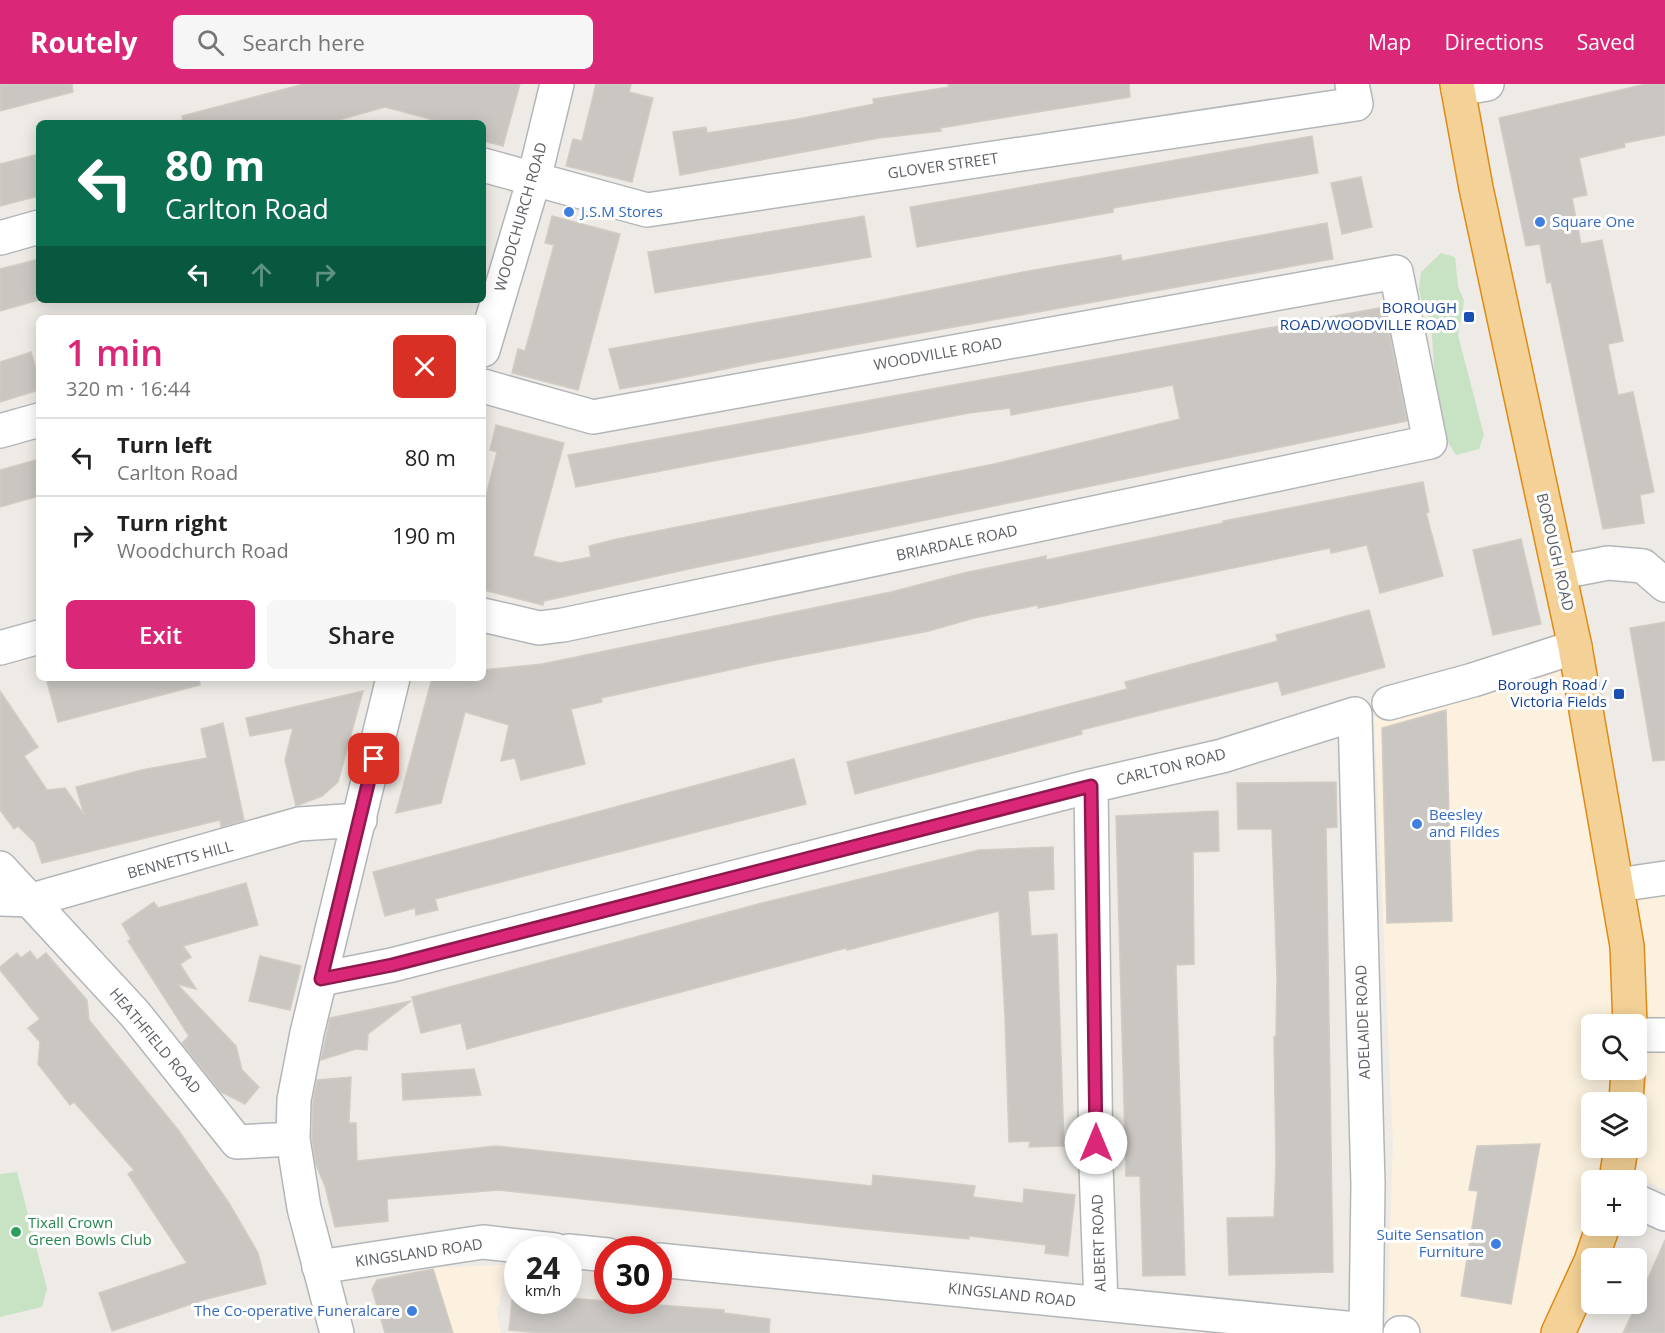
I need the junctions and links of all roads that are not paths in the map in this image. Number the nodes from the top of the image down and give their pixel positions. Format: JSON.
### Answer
{"nodes":[{"id":1,"x":557,"y":84,"type":"edge"},
{"id":2,"x":1467,"y":86,"type":"edge"},
{"id":3,"x":1354,"y":94,"type":"edge"},
{"id":4,"x":486,"y":166,"type":"edge"},
{"id":5,"x":534,"y":178,"type":"junction"},
{"id":6,"x":36,"y":228,"type":"edge"},
{"id":7,"x":0,"y":238,"type":"edge"},
{"id":8,"x":486,"y":340,"type":"edge"},
{"id":9,"x":486,"y":387,"type":"edge"},
{"id":10,"x":36,"y":421,"type":"edge"},
{"id":11,"x":0,"y":431,"type":"edge"},
{"id":12,"x":1430,"y":442,"type":"joint"},
{"id":13,"x":1561,"y":572,"type":"junction"},
{"id":14,"x":1665,"y":585,"type":"edge"},
{"id":15,"x":486,"y":616,"type":"edge"},
{"id":16,"x":36,"y":638,"type":"edge"},
{"id":17,"x":1575,"y":647,"type":"junction"},
{"id":18,"x":0,"y":648,"type":"edge"},
{"id":19,"x":392,"y":681,"type":"edge"},
{"id":20,"x":1389,"y":703,"type":"dead end"},
{"id":21,"x":1355,"y":714,"type":"joint"},
{"id":22,"x":1091,"y":786,"type":"junction"},
{"id":23,"x":360,"y":820,"type":"junction"},
{"id":24,"x":0,"y":868,"type":"edge"},
{"id":25,"x":1665,"y":878,"type":"edge"},
{"id":26,"x":1618,"y":885,"type":"junction"},
{"id":27,"x":16,"y":900,"type":"edge"},
{"id":28,"x":321,"y":979,"type":"junction"},
{"id":29,"x":1630,"y":1014,"type":"edge"},
{"id":30,"x":1647,"y":1035,"type":"edge"},
{"id":31,"x":1665,"y":1035,"type":"edge"},
{"id":32,"x":293,"y":1139,"type":"junction"},
{"id":33,"x":1647,"y":1206,"type":"edge"},
{"id":34,"x":1665,"y":1214,"type":"edge"},
{"id":35,"x":504,"y":1244,"type":"edge"},
{"id":36,"x":672,"y":1261,"type":"edge"},
{"id":37,"x":319,"y":1267,"type":"junction"},
{"id":38,"x":1581,"y":1283,"type":"edge"},
{"id":39,"x":1101,"y":1304,"type":"junction"},
{"id":40,"x":1366,"y":1330,"type":"joint"},
{"id":41,"x":337,"y":1333,"type":"edge"},
{"id":42,"x":1558,"y":1333,"type":"edge"}],
"edges":[{"from":1,"to":5,"type":"street","name":"WOODCHURCH ROAD"},
{"from":2,"to":13,"type":"highway","name":"BOROUGH ROAD"},
{"from":3,"to":5,"type":"street","name":"GLOVER STREET"},
{"from":4,"to":5,"type":"street","name":"GLOVER STREET"},
{"from":5,"to":8,"type":"street","name":"WOODCHURCH ROAD"},
{"from":6,"to":7,"type":"street"},
{"from":9,"to":12,"type":"street","name":"WOODVILLE ROAD"},
{"from":10,"to":11,"type":"street"},
{"from":12,"to":15,"type":"street","name":"BRIARDALE ROAD"},
{"from":13,"to":14,"type":"street"},
{"from":13,"to":17,"type":"highway","name":"BOROUGH ROAD"},
{"from":16,"to":18,"type":"street"},
{"from":17,"to":20,"type":"street"},
{"from":17,"to":26,"type":"highway","name":"BOROUGH ROAD"},
{"from":19,"to":23,"type":"street"},
{"from":21,"to":22,"type":"street","name":"CARLTON ROAD"},
{"from":21,"to":40,"type":"street","name":"ADELAIDE ROAD"},
{"from":22,"to":28,"type":"street","name":"CARLTON ROAD"},
{"from":22,"to":39,"type":"street","name":"ALBERT ROAD"},
{"from":23,"to":27,"type":"street","name":"BENNETTS HILL"},
{"from":23,"to":28,"type":"street"},
{"from":24,"to":27,"type":"street"},
{"from":25,"to":26,"type":"street"},
{"from":26,"to":29,"type":"highway","name":"BOROUGH ROAD"},
{"from":27,"to":32,"type":"street","name":"HEATHFIELD ROAD"},
{"from":28,"to":32,"type":"street"},
{"from":30,"to":31,"type":"street"},
{"from":32,"to":37,"type":"street"},
{"from":33,"to":34,"type":"street"},
{"from":35,"to":37,"type":"street","name":"KINGSLAND ROAD"},
{"from":36,"to":39,"type":"street","name":"KINGSLAND ROAD"},
{"from":37,"to":41,"type":"street"},
{"from":38,"to":42,"type":"highway"},
{"from":39,"to":40,"type":"street","name":"KINGSLAND ROAD"}]}
